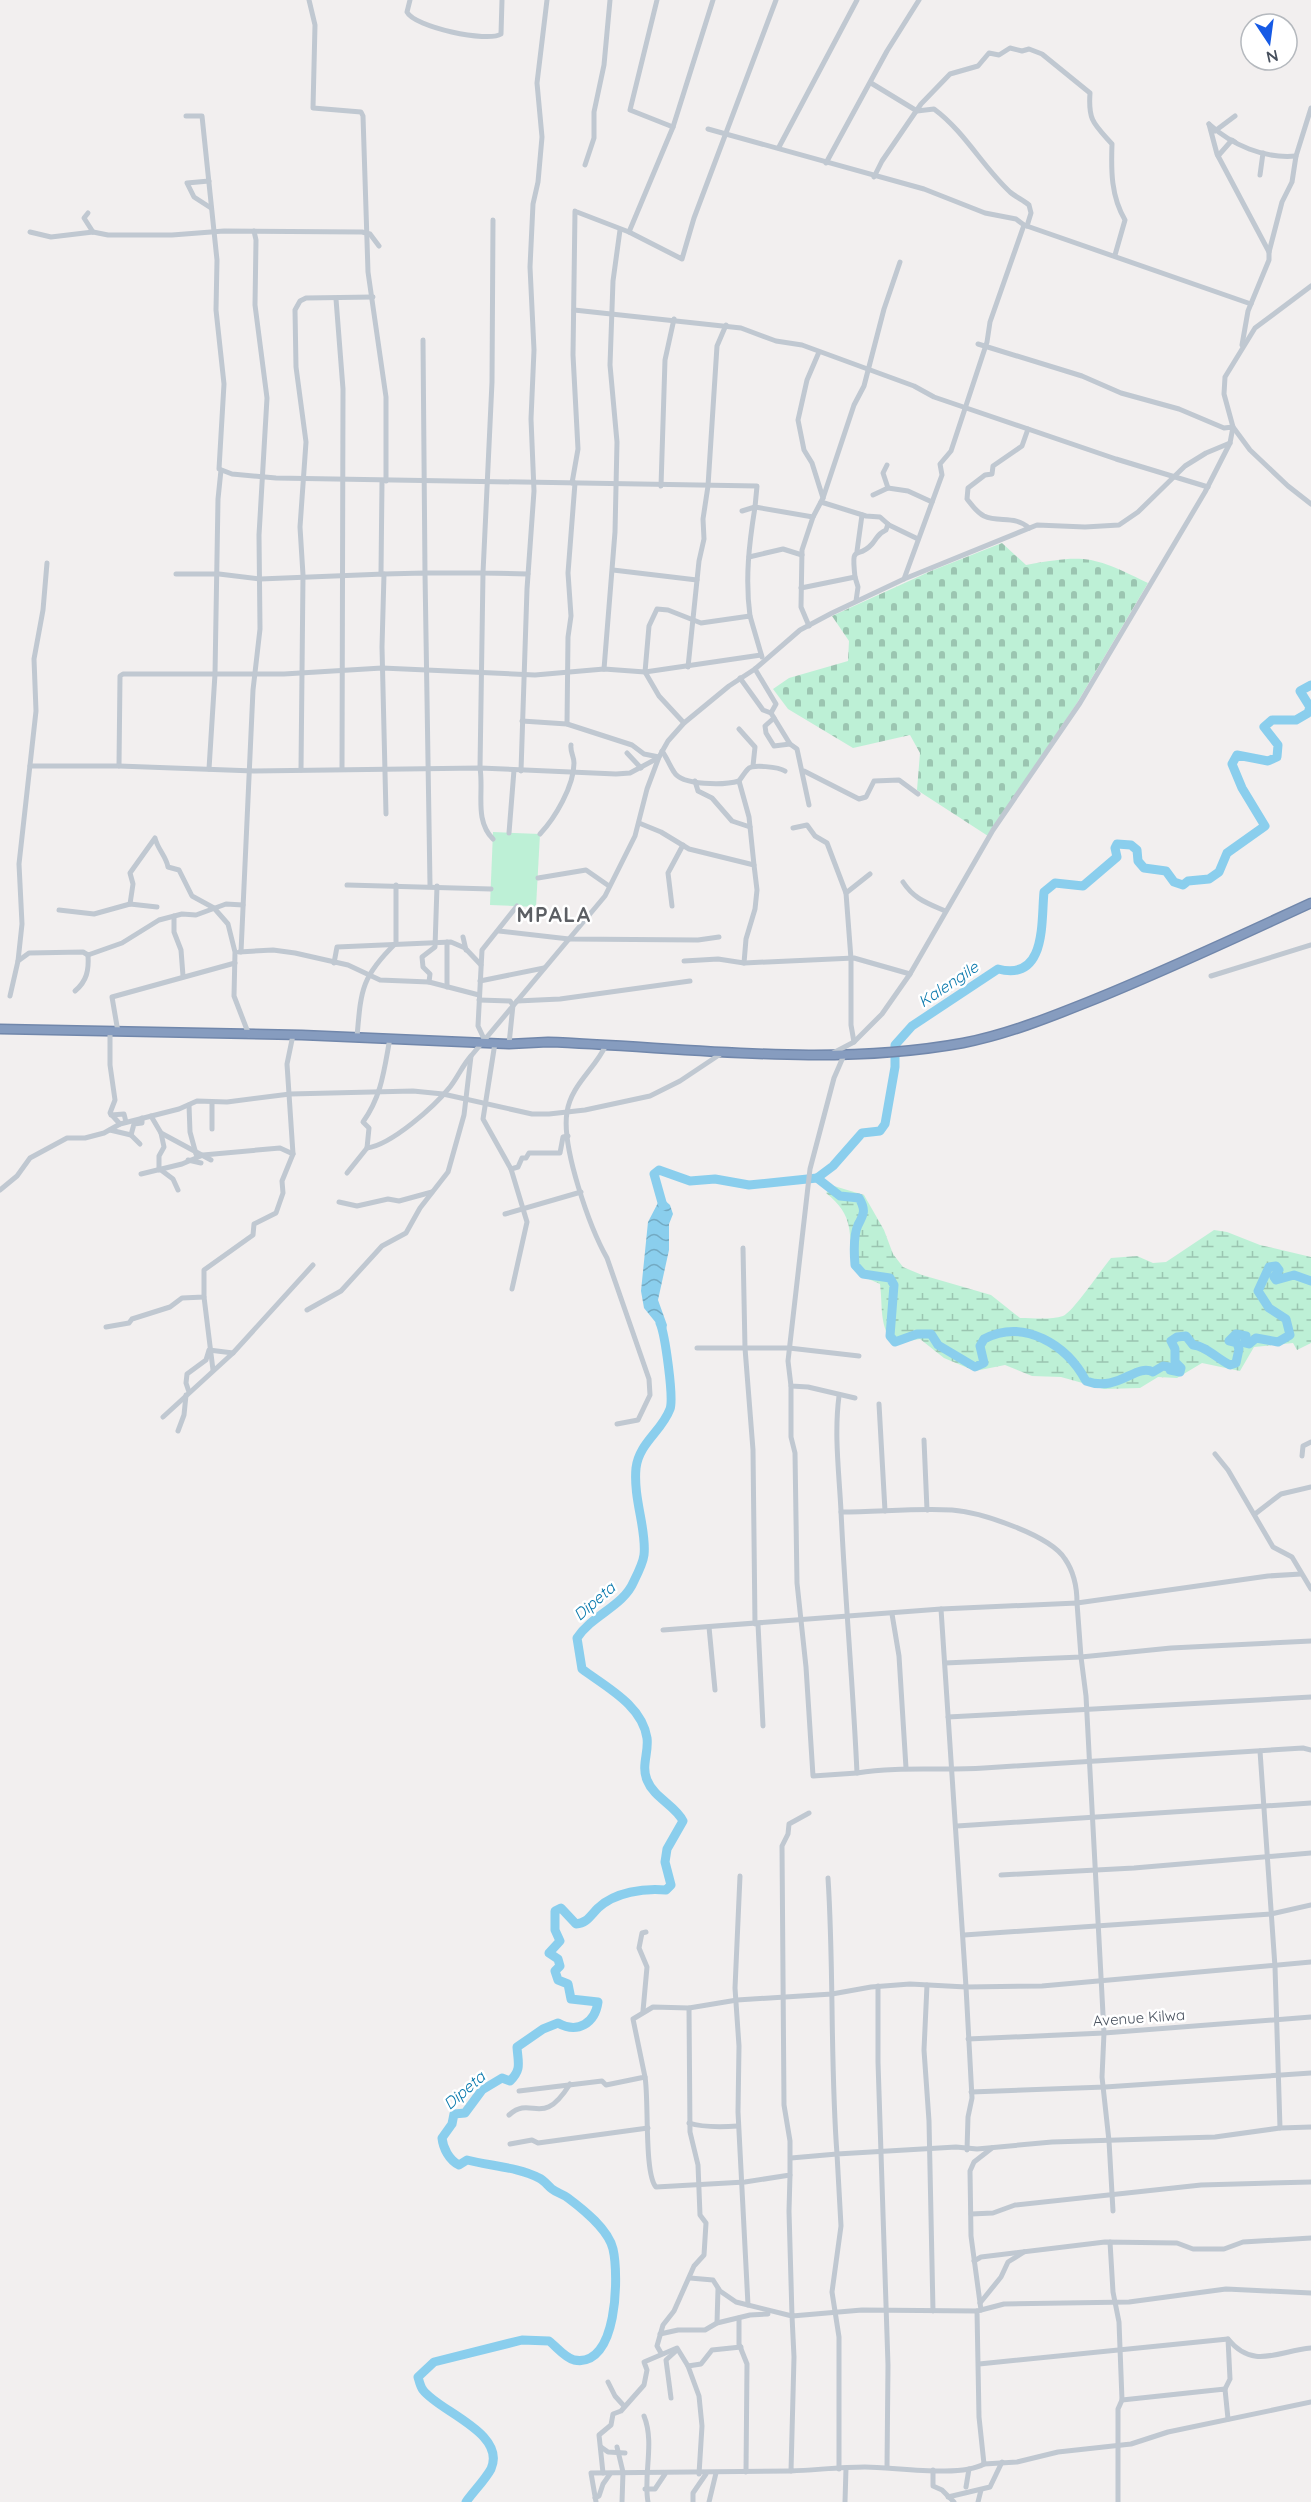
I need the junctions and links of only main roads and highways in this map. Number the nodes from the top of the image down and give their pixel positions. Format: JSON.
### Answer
{"nodes":[{"id":1,"x":1311,"y":903,"type":"edge"},
{"id":2,"x":0,"y":1029,"type":"edge"}],
"edges":[{"from":1,"to":2,"type":"highway"}]}
